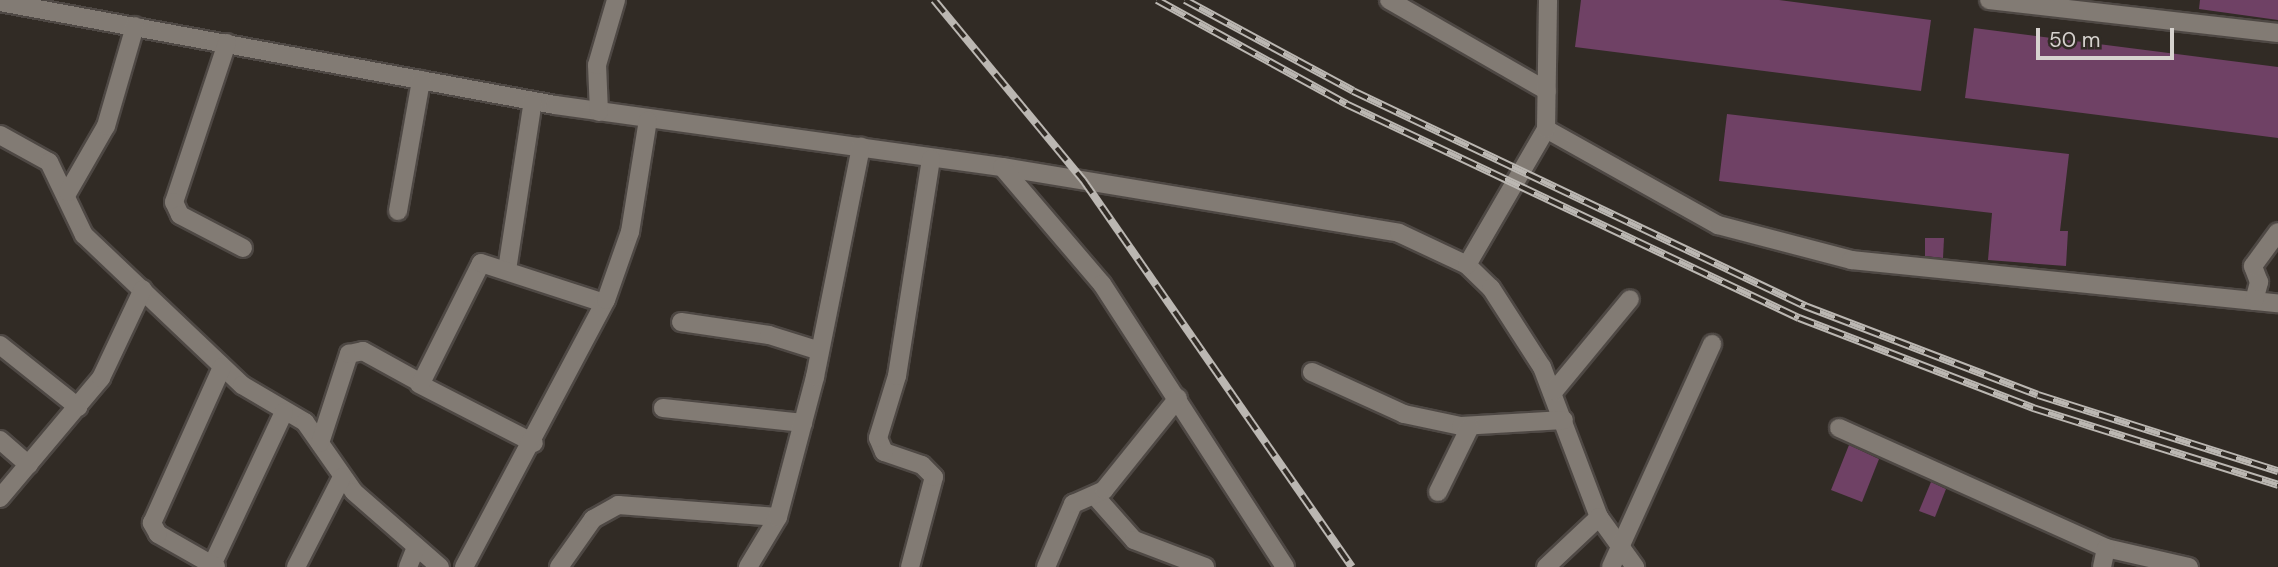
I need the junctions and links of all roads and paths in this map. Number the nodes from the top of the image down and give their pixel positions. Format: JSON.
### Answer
{"nodes":[{"id":1,"x":616,"y":0,"type":"edge"},
{"id":2,"x":1389,"y":0,"type":"edge"},
{"id":3,"x":1548,"y":0,"type":"edge"},
{"id":4,"x":1989,"y":0,"type":"edge"},
{"id":5,"x":0,"y":2,"type":"edge"},
{"id":6,"x":2098,"y":6,"type":"edge"},
{"id":7,"x":135,"y":26,"type":"junction"},
{"id":8,"x":2278,"y":33,"type":"edge"},
{"id":9,"x":227,"y":43,"type":"junction"},
{"id":10,"x":421,"y":79,"type":"junction"},
{"id":11,"x":1547,"y":91,"type":"junction"},
{"id":12,"x":533,"y":101,"type":"junction"},
{"id":13,"x":599,"y":112,"type":"junction"},
{"id":14,"x":648,"y":120,"type":"junction"},
{"id":15,"x":1546,"y":129,"type":"junction"},
{"id":16,"x":0,"y":135,"type":"edge"},
{"id":17,"x":861,"y":148,"type":"junction"},
{"id":18,"x":931,"y":159,"type":"junction"},
{"id":19,"x":1002,"y":167,"type":"junction"},
{"id":20,"x":68,"y":192,"type":"junction"},
{"id":21,"x":398,"y":211,"type":"dead end"},
{"id":22,"x":2278,"y":232,"type":"edge"},
{"id":23,"x":243,"y":248,"type":"dead end"},
{"id":24,"x":1467,"y":265,"type":"junction"},
{"id":25,"x":507,"y":270,"type":"junction"},
{"id":26,"x":143,"y":289,"type":"junction"},
{"id":27,"x":1630,"y":299,"type":"dead end"},
{"id":28,"x":2254,"y":301,"type":"junction"},
{"id":29,"x":604,"y":303,"type":"junction"},
{"id":30,"x":2278,"y":303,"type":"edge"},
{"id":31,"x":681,"y":322,"type":"dead end"},
{"id":32,"x":1712,"y":344,"type":"dead end"},
{"id":33,"x":0,"y":345,"type":"edge"},
{"id":34,"x":820,"y":351,"type":"junction"},
{"id":35,"x":222,"y":367,"type":"junction"},
{"id":36,"x":1312,"y":372,"type":"dead end"},
{"id":37,"x":419,"y":384,"type":"junction"},
{"id":38,"x":1554,"y":391,"type":"junction"},
{"id":39,"x":1178,"y":398,"type":"junction"},
{"id":40,"x":78,"y":407,"type":"junction"},
{"id":41,"x":663,"y":408,"type":"dead end"},
{"id":42,"x":284,"y":412,"type":"junction"},
{"id":43,"x":1564,"y":420,"type":"junction"},
{"id":44,"x":803,"y":423,"type":"junction"},
{"id":45,"x":1470,"y":427,"type":"junction"},
{"id":46,"x":1839,"y":428,"type":"dead end"},
{"id":47,"x":0,"y":440,"type":"edge"},
{"id":48,"x":320,"y":443,"type":"junction"},
{"id":49,"x":534,"y":443,"type":"junction"},
{"id":50,"x":29,"y":465,"type":"junction"},
{"id":51,"x":342,"y":477,"type":"junction"},
{"id":52,"x":1438,"y":492,"type":"dead end"},
{"id":53,"x":1095,"y":496,"type":"junction"},
{"id":54,"x":0,"y":498,"type":"edge"},
{"id":55,"x":778,"y":517,"type":"junction"},
{"id":56,"x":1599,"y":517,"type":"junction"},
{"id":57,"x":416,"y":547,"type":"junction"},
{"id":58,"x":2106,"y":548,"type":"junction"},
{"id":59,"x":1623,"y":551,"type":"junction"},
{"id":60,"x":214,"y":566,"type":"edge"},
{"id":61,"x":1284,"y":566,"type":"edge"},
{"id":62,"x":296,"y":567,"type":"edge"},
{"id":63,"x":408,"y":567,"type":"edge"},
{"id":64,"x":440,"y":567,"type":"edge"},
{"id":65,"x":464,"y":567,"type":"edge"},
{"id":66,"x":559,"y":567,"type":"edge"},
{"id":67,"x":748,"y":567,"type":"edge"},
{"id":68,"x":910,"y":567,"type":"edge"},
{"id":69,"x":1046,"y":567,"type":"edge"},
{"id":70,"x":1205,"y":567,"type":"edge"},
{"id":71,"x":1546,"y":567,"type":"edge"},
{"id":72,"x":1611,"y":567,"type":"edge"},
{"id":73,"x":1634,"y":567,"type":"edge"},
{"id":74,"x":2102,"y":567,"type":"edge"},
{"id":75,"x":2189,"y":567,"type":"edge"}],
"edges":[{"from":1,"to":13,"type":"street"},
{"from":2,"to":11,"type":"street"},
{"from":3,"to":11,"type":"street"},
{"from":4,"to":6,"type":"street"},
{"from":5,"to":7,"type":"street"},
{"from":6,"to":8,"type":"street"},
{"from":7,"to":9,"type":"street"},
{"from":7,"to":20,"type":"street"},
{"from":9,"to":10,"type":"street"},
{"from":9,"to":23,"type":"street"},
{"from":10,"to":12,"type":"street"},
{"from":10,"to":21,"type":"street"},
{"from":11,"to":15,"type":"street"},
{"from":12,"to":13,"type":"street"},
{"from":12,"to":25,"type":"street"},
{"from":13,"to":14,"type":"street"},
{"from":14,"to":17,"type":"street"},
{"from":14,"to":29,"type":"street"},
{"from":15,"to":24,"type":"street"},
{"from":15,"to":28,"type":"street"},
{"from":16,"to":20,"type":"street"},
{"from":17,"to":18,"type":"street"},
{"from":17,"to":34,"type":"street"},
{"from":18,"to":19,"type":"street"},
{"from":18,"to":68,"type":"street"},
{"from":19,"to":24,"type":"street"},
{"from":19,"to":39,"type":"street"},
{"from":20,"to":26,"type":"street"},
{"from":22,"to":28,"type":"street"},
{"from":24,"to":38,"type":"street"},
{"from":25,"to":29,"type":"street"},
{"from":25,"to":37,"type":"street"},
{"from":26,"to":35,"type":"street"},
{"from":26,"to":40,"type":"street"},
{"from":27,"to":38,"type":"street"},
{"from":28,"to":30,"type":"street"},
{"from":29,"to":49,"type":"street"},
{"from":31,"to":34,"type":"street"},
{"from":32,"to":59,"type":"street"},
{"from":33,"to":40,"type":"street"},
{"from":34,"to":44,"type":"street"},
{"from":35,"to":42,"type":"street"},
{"from":35,"to":60,"type":"street"},
{"from":36,"to":45,"type":"street"},
{"from":37,"to":48,"type":"street"},
{"from":37,"to":49,"type":"street"},
{"from":38,"to":43,"type":"street"},
{"from":39,"to":53,"type":"street"},
{"from":39,"to":61,"type":"street"},
{"from":40,"to":50,"type":"street"},
{"from":41,"to":44,"type":"street"},
{"from":42,"to":48,"type":"street"},
{"from":42,"to":60,"type":"street"},
{"from":43,"to":45,"type":"street"},
{"from":43,"to":56,"type":"street"},
{"from":44,"to":55,"type":"street"},
{"from":45,"to":52,"type":"street"},
{"from":46,"to":58,"type":"street"},
{"from":47,"to":50,"type":"street"},
{"from":48,"to":51,"type":"street"},
{"from":49,"to":65,"type":"street"},
{"from":50,"to":54,"type":"street"},
{"from":51,"to":57,"type":"street"},
{"from":51,"to":62,"type":"street"},
{"from":53,"to":69,"type":"street"},
{"from":53,"to":70,"type":"street"},
{"from":55,"to":66,"type":"street"},
{"from":55,"to":67,"type":"street"},
{"from":56,"to":59,"type":"street"},
{"from":56,"to":71,"type":"street"},
{"from":57,"to":63,"type":"street"},
{"from":57,"to":64,"type":"street"},
{"from":58,"to":74,"type":"street"},
{"from":58,"to":75,"type":"street"},
{"from":59,"to":72,"type":"street"},
{"from":59,"to":73,"type":"street"}]}
